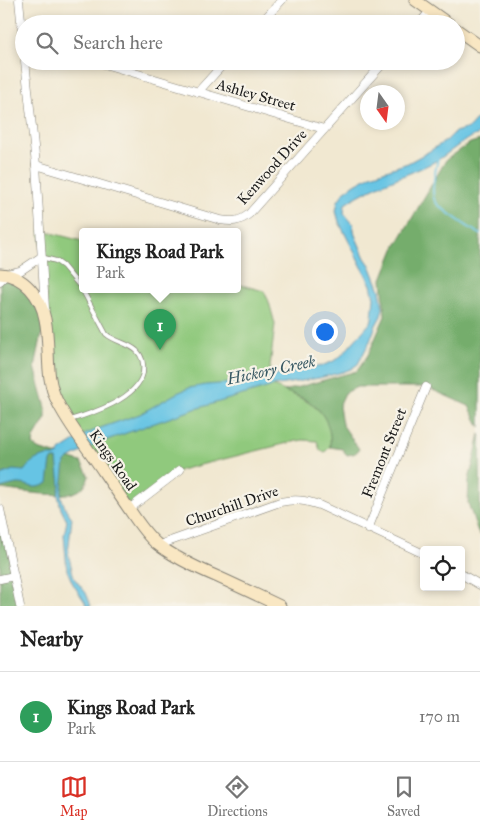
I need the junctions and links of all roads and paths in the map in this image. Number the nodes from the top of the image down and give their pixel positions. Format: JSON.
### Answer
{"nodes":[{"id":1,"x":19,"y":0,"type":"edge"},
{"id":2,"x":282,"y":0,"type":"edge"},
{"id":3,"x":415,"y":0,"type":"edge"},
{"id":4,"x":430,"y":11,"type":"junction"},
{"id":5,"x":20,"y":15,"type":"edge"},
{"id":6,"x":268,"y":15,"type":"edge"},
{"id":7,"x":427,"y":15,"type":"edge"},
{"id":8,"x":436,"y":15,"type":"edge"},
{"id":9,"x":465,"y":35,"type":"edge"},
{"id":10,"x":480,"y":46,"type":"edge"},
{"id":11,"x":26,"y":70,"type":"edge"},
{"id":12,"x":124,"y":70,"type":"edge"},
{"id":13,"x":218,"y":70,"type":"edge"},
{"id":14,"x":377,"y":70,"type":"edge"},
{"id":15,"x":198,"y":92,"type":"junction"},
{"id":16,"x":324,"y":129,"type":"junction"},
{"id":17,"x":36,"y":165,"type":"junction"},
{"id":18,"x":41,"y":257,"type":"junction"},
{"id":19,"x":2,"y":277,"type":"edge"},
{"id":20,"x":79,"y":285,"type":"edge"},
{"id":21,"x":84,"y":293,"type":"edge"},
{"id":22,"x":45,"y":319,"type":"junction"},
{"id":23,"x":426,"y":387,"type":"dead end"},
{"id":24,"x":71,"y":425,"type":"junction"},
{"id":25,"x":180,"y":470,"type":"dead end"},
{"id":26,"x":0,"y":509,"type":"edge"},
{"id":27,"x":129,"y":509,"type":"junction"},
{"id":28,"x":368,"y":529,"type":"junction"},
{"id":29,"x":159,"y":546,"type":"junction"},
{"id":30,"x":420,"y":552,"type":"edge"},
{"id":31,"x":14,"y":576,"type":"junction"},
{"id":32,"x":465,"y":576,"type":"edge"},
{"id":33,"x":0,"y":579,"type":"edge"},
{"id":34,"x":480,"y":585,"type":"edge"},
{"id":35,"x":20,"y":606,"type":"edge"},
{"id":36,"x":280,"y":606,"type":"edge"}],
"edges":[{"from":1,"to":5,"type":"street"},
{"from":2,"to":6,"type":"street"},
{"from":3,"to":4,"type":"street"},
{"from":4,"to":7,"type":"street"},
{"from":4,"to":8,"type":"street"},
{"from":9,"to":10,"type":"street"},
{"from":11,"to":17,"type":"street"},
{"from":12,"to":15,"type":"street","name":"Ashley Street"},
{"from":13,"to":15,"type":"street"},
{"from":14,"to":16,"type":"street","name":"Kenwood Drive"},
{"from":15,"to":16,"type":"street","name":"Ashley Street"},
{"from":16,"to":17,"type":"street","name":"Kenwood Drive"},
{"from":17,"to":18,"type":"street"},
{"from":18,"to":19,"type":"street"},
{"from":18,"to":20,"type":"lane"},
{"from":18,"to":22,"type":"street"},
{"from":19,"to":22,"type":"street","name":"Kings Road"},
{"from":21,"to":24,"type":"lane"},
{"from":22,"to":24,"type":"street","name":"Kings Road"},
{"from":23,"to":28,"type":"street","name":"Fremont Street"},
{"from":24,"to":27,"type":"street","name":"Kings Road"},
{"from":25,"to":27,"type":"street"},
{"from":26,"to":31,"type":"street"},
{"from":27,"to":29,"type":"street","name":"Kings Road"},
{"from":28,"to":29,"type":"street","name":"Churchill Drive"},
{"from":28,"to":30,"type":"street","name":"Churchill Drive"},
{"from":29,"to":36,"type":"street","name":"Kings Road"},
{"from":31,"to":33,"type":"street"},
{"from":31,"to":35,"type":"street"},
{"from":32,"to":34,"type":"street"}]}
